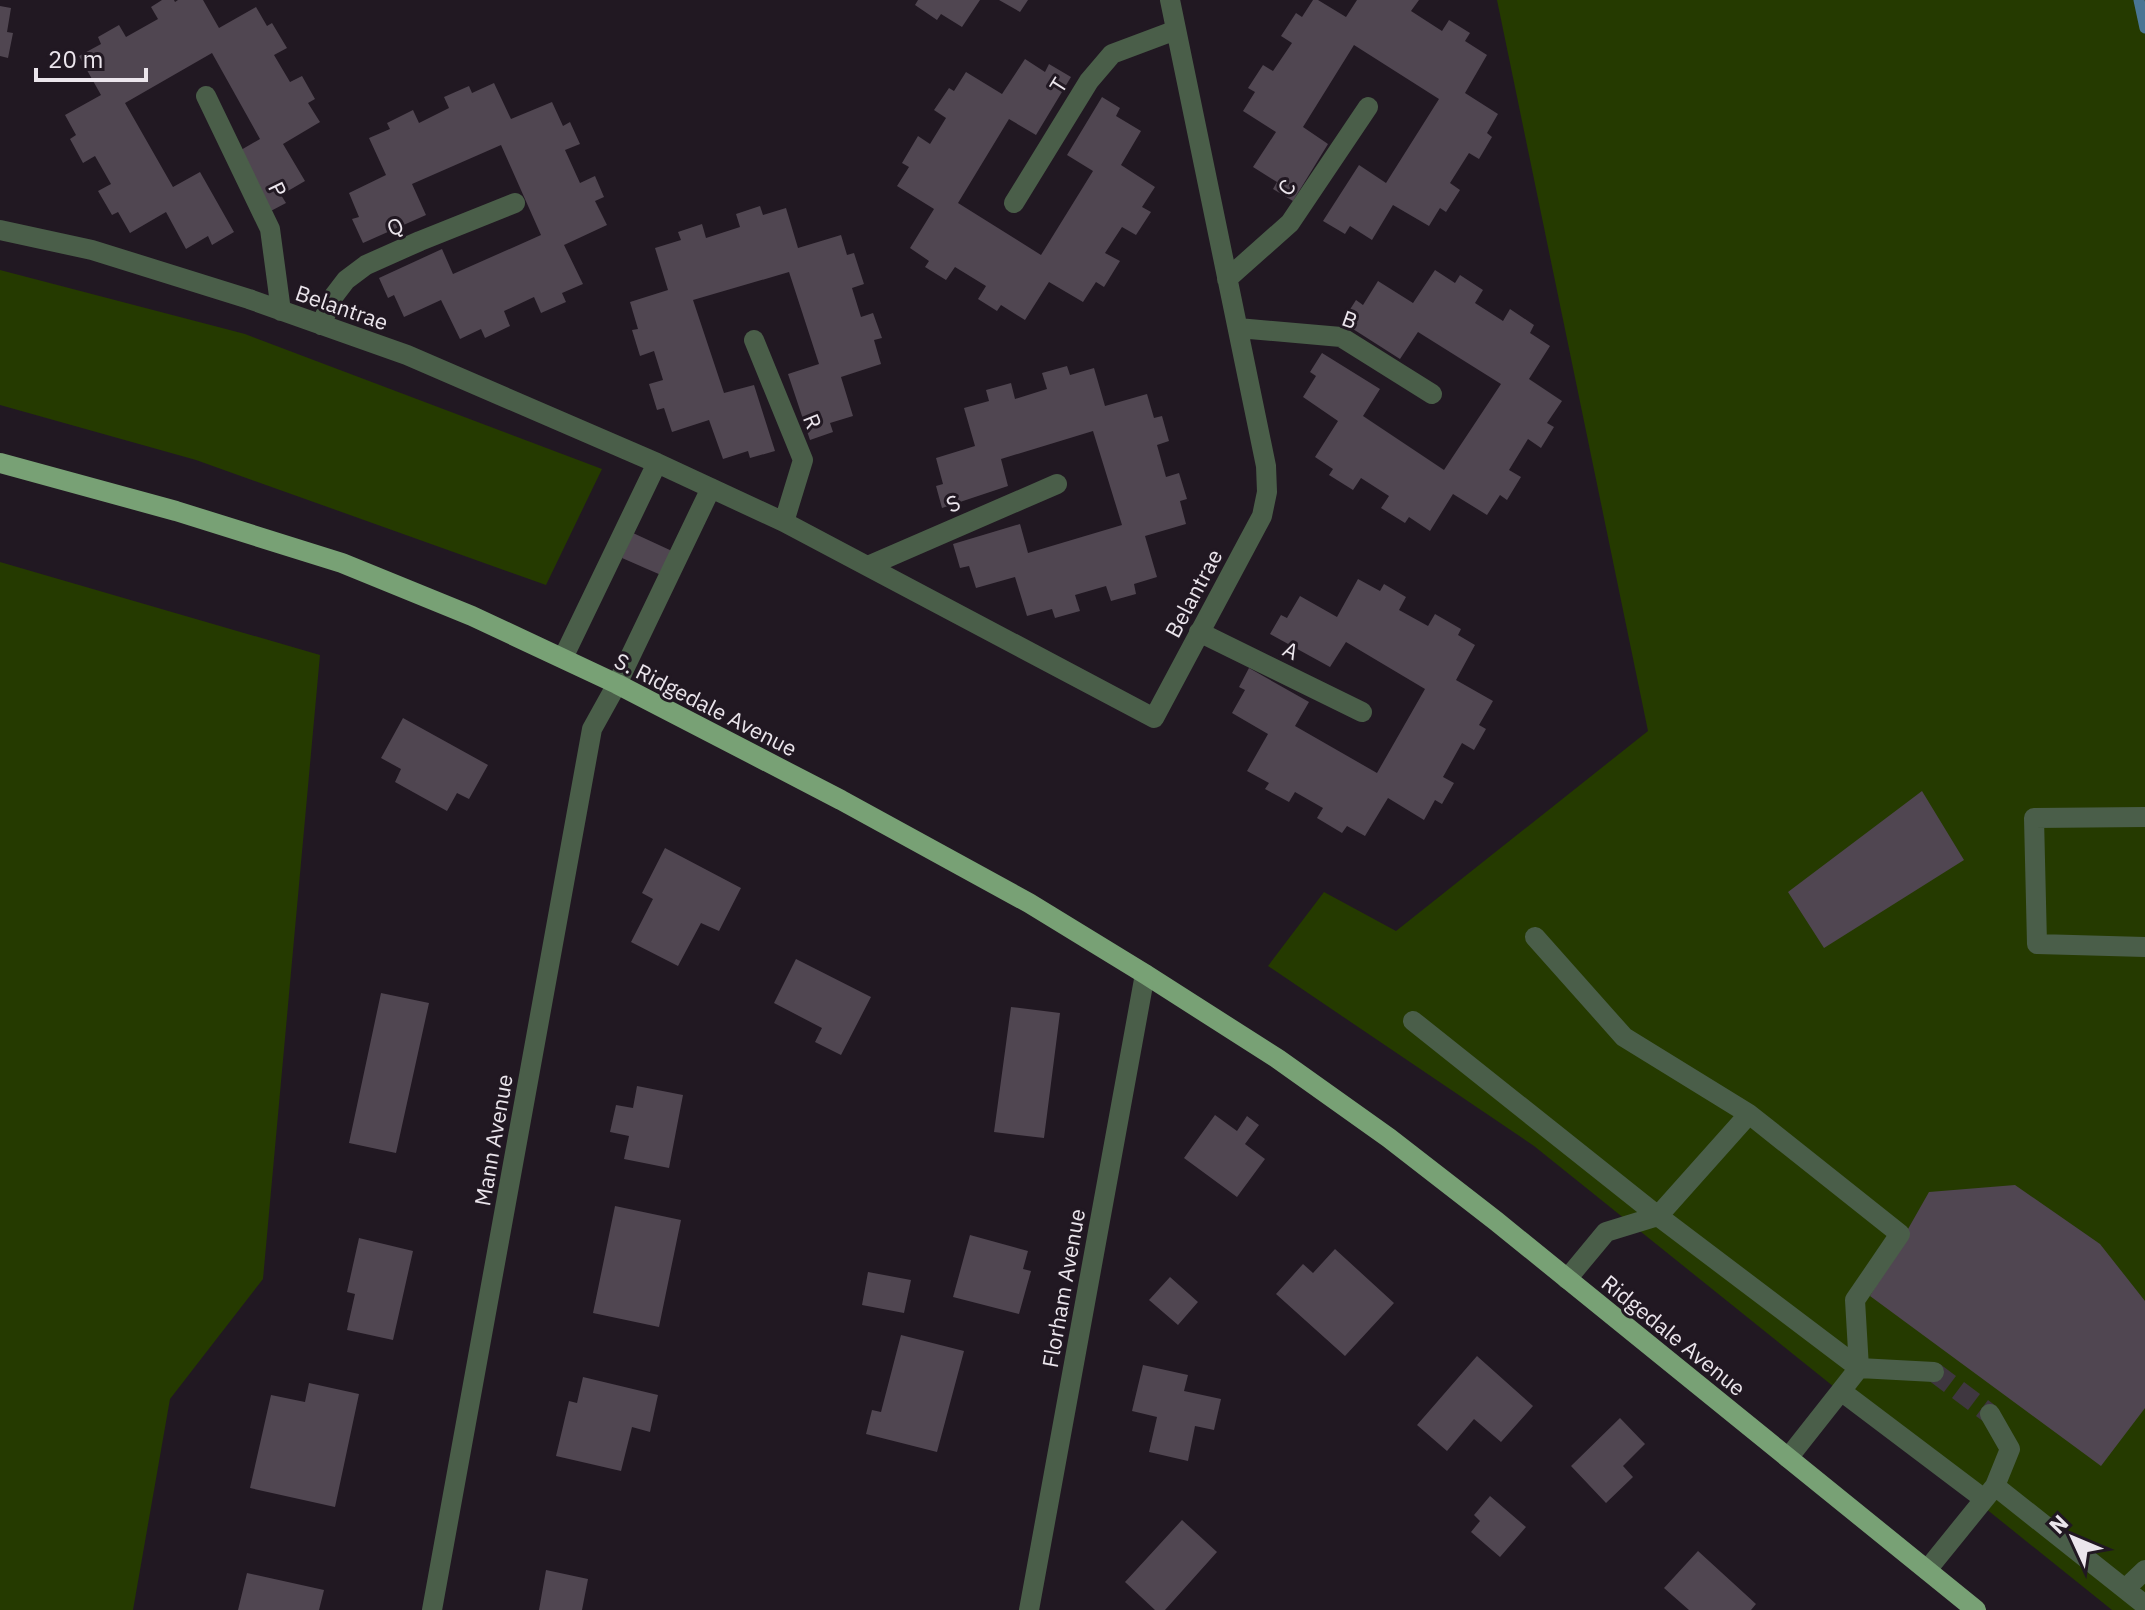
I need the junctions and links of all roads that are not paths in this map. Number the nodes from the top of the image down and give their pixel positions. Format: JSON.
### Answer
{"nodes":[{"id":1,"x":1170,"y":0,"type":"edge"},
{"id":2,"x":1176,"y":30,"type":"junction"},
{"id":3,"x":206,"y":96,"type":"dead end"},
{"id":4,"x":1368,"y":107,"type":"dead end"},
{"id":5,"x":515,"y":203,"type":"dead end"},
{"id":6,"x":1014,"y":203,"type":"dead end"},
{"id":7,"x":0,"y":230,"type":"edge"},
{"id":8,"x":1227,"y":279,"type":"junction"},
{"id":9,"x":281,"y":311,"type":"junction"},
{"id":10,"x":321,"y":325,"type":"junction"},
{"id":11,"x":1238,"y":328,"type":"junction"},
{"id":12,"x":754,"y":340,"type":"dead end"},
{"id":13,"x":1432,"y":394,"type":"dead end"},
{"id":14,"x":0,"y":463,"type":"edge"},
{"id":15,"x":657,"y":463,"type":"junction"},
{"id":16,"x":1057,"y":484,"type":"dead end"},
{"id":17,"x":711,"y":488,"type":"junction"},
{"id":18,"x":784,"y":522,"type":"junction"},
{"id":19,"x":868,"y":566,"type":"junction"},
{"id":20,"x":1199,"y":632,"type":"junction"},
{"id":21,"x":563,"y":658,"type":"junction"},
{"id":22,"x":617,"y":684,"type":"junction"},
{"id":23,"x":1362,"y":712,"type":"dead end"},
{"id":24,"x":2145,"y":817,"type":"edge"},
{"id":25,"x":1535,"y":937,"type":"dead end"},
{"id":26,"x":2145,"y":947,"type":"edge"},
{"id":27,"x":1145,"y":974,"type":"junction"},
{"id":28,"x":1413,"y":1021,"type":"dead end"},
{"id":29,"x":1338,"y":1102,"type":"joint"},
{"id":30,"x":1749,"y":1114,"type":"junction"},
{"id":31,"x":1658,"y":1216,"type":"junction"},
{"id":32,"x":1567,"y":1279,"type":"junction"},
{"id":33,"x":1859,"y":1368,"type":"junction"},
{"id":34,"x":1934,"y":1372,"type":"tunnel mouth"},
{"id":35,"x":1841,"y":1391,"type":"junction"},
{"id":36,"x":1990,"y":1414,"type":"tunnel mouth"},
{"id":37,"x":1788,"y":1458,"type":"junction"},
{"id":38,"x":1990,"y":1492,"type":"junction"},
{"id":39,"x":1927,"y":1570,"type":"junction"},
{"id":40,"x":2145,"y":1570,"type":"edge"},
{"id":41,"x":2125,"y":1589,"type":"junction"},
{"id":42,"x":1030,"y":1603,"type":"edge"},
{"id":43,"x":2145,"y":1605,"type":"edge"},
{"id":44,"x":432,"y":1610,"type":"edge"},
{"id":45,"x":1048,"y":1610,"type":"edge"},
{"id":46,"x":1976,"y":1610,"type":"edge"}],
"edges":[{"from":1,"to":2,"type":"street","name":"Belantrae"},
{"from":2,"to":6,"type":"street","name":"T"},
{"from":2,"to":8,"type":"street","name":"Belantrae"},
{"from":3,"to":9,"type":"street","name":"P"},
{"from":4,"to":8,"type":"street","name":"C"},
{"from":5,"to":10,"type":"street","name":"Q"},
{"from":7,"to":9,"type":"street","name":"Belantrae"},
{"from":8,"to":11,"type":"street","name":"Belantrae"},
{"from":9,"to":10,"type":"street","name":"Belantrae"},
{"from":10,"to":15,"type":"street","name":"Belantrae"},
{"from":11,"to":13,"type":"street","name":"B"},
{"from":11,"to":20,"type":"street","name":"Belantrae"},
{"from":12,"to":18,"type":"street","name":"R"},
{"from":14,"to":21,"type":"main road","name":"S. Ridgedale Avenue"},
{"from":15,"to":17,"type":"street","name":"Belantrae"},
{"from":15,"to":21,"type":"street"},
{"from":16,"to":19,"type":"street","name":"S"},
{"from":17,"to":18,"type":"street","name":"Belantrae"},
{"from":17,"to":22,"type":"street"},
{"from":18,"to":19,"type":"street","name":"Belantrae"},
{"from":19,"to":20,"type":"street","name":"Belantrae"},
{"from":20,"to":23,"type":"street","name":"A"},
{"from":21,"to":22,"type":"main road","name":"S. Ridgedale Avenue"},
{"from":22,"to":27,"type":"main road","name":"S. Ridgedale Avenue"},
{"from":22,"to":44,"type":"street","name":"Mann Avenue"},
{"from":24,"to":26,"type":"street"},
{"from":25,"to":30,"type":"street"},
{"from":27,"to":29,"type":"main road","name":"S. Ridgedale Avenue"},
{"from":27,"to":42,"type":"street","name":"Florham Avenue"},
{"from":28,"to":31,"type":"street"},
{"from":29,"to":32,"type":"main road","name":"Ridgedale Avenue"},
{"from":30,"to":31,"type":"street"},
{"from":30,"to":33,"type":"street"},
{"from":31,"to":32,"type":"street"},
{"from":31,"to":33,"type":"street"},
{"from":32,"to":37,"type":"main road","name":"Ridgedale Avenue"},
{"from":33,"to":34,"type":"street"},
{"from":33,"to":35,"type":"street"},
{"from":35,"to":37,"type":"street"},
{"from":35,"to":38,"type":"street"},
{"from":36,"to":38,"type":"street"},
{"from":37,"to":39,"type":"main road","name":"Ridgedale Avenue"},
{"from":38,"to":39,"type":"street"},
{"from":38,"to":41,"type":"street"},
{"from":39,"to":46,"type":"main road","name":"Ridgedale Avenue"},
{"from":40,"to":41,"type":"street"},
{"from":41,"to":43,"type":"street"},
{"from":42,"to":45,"type":"street"}]}
